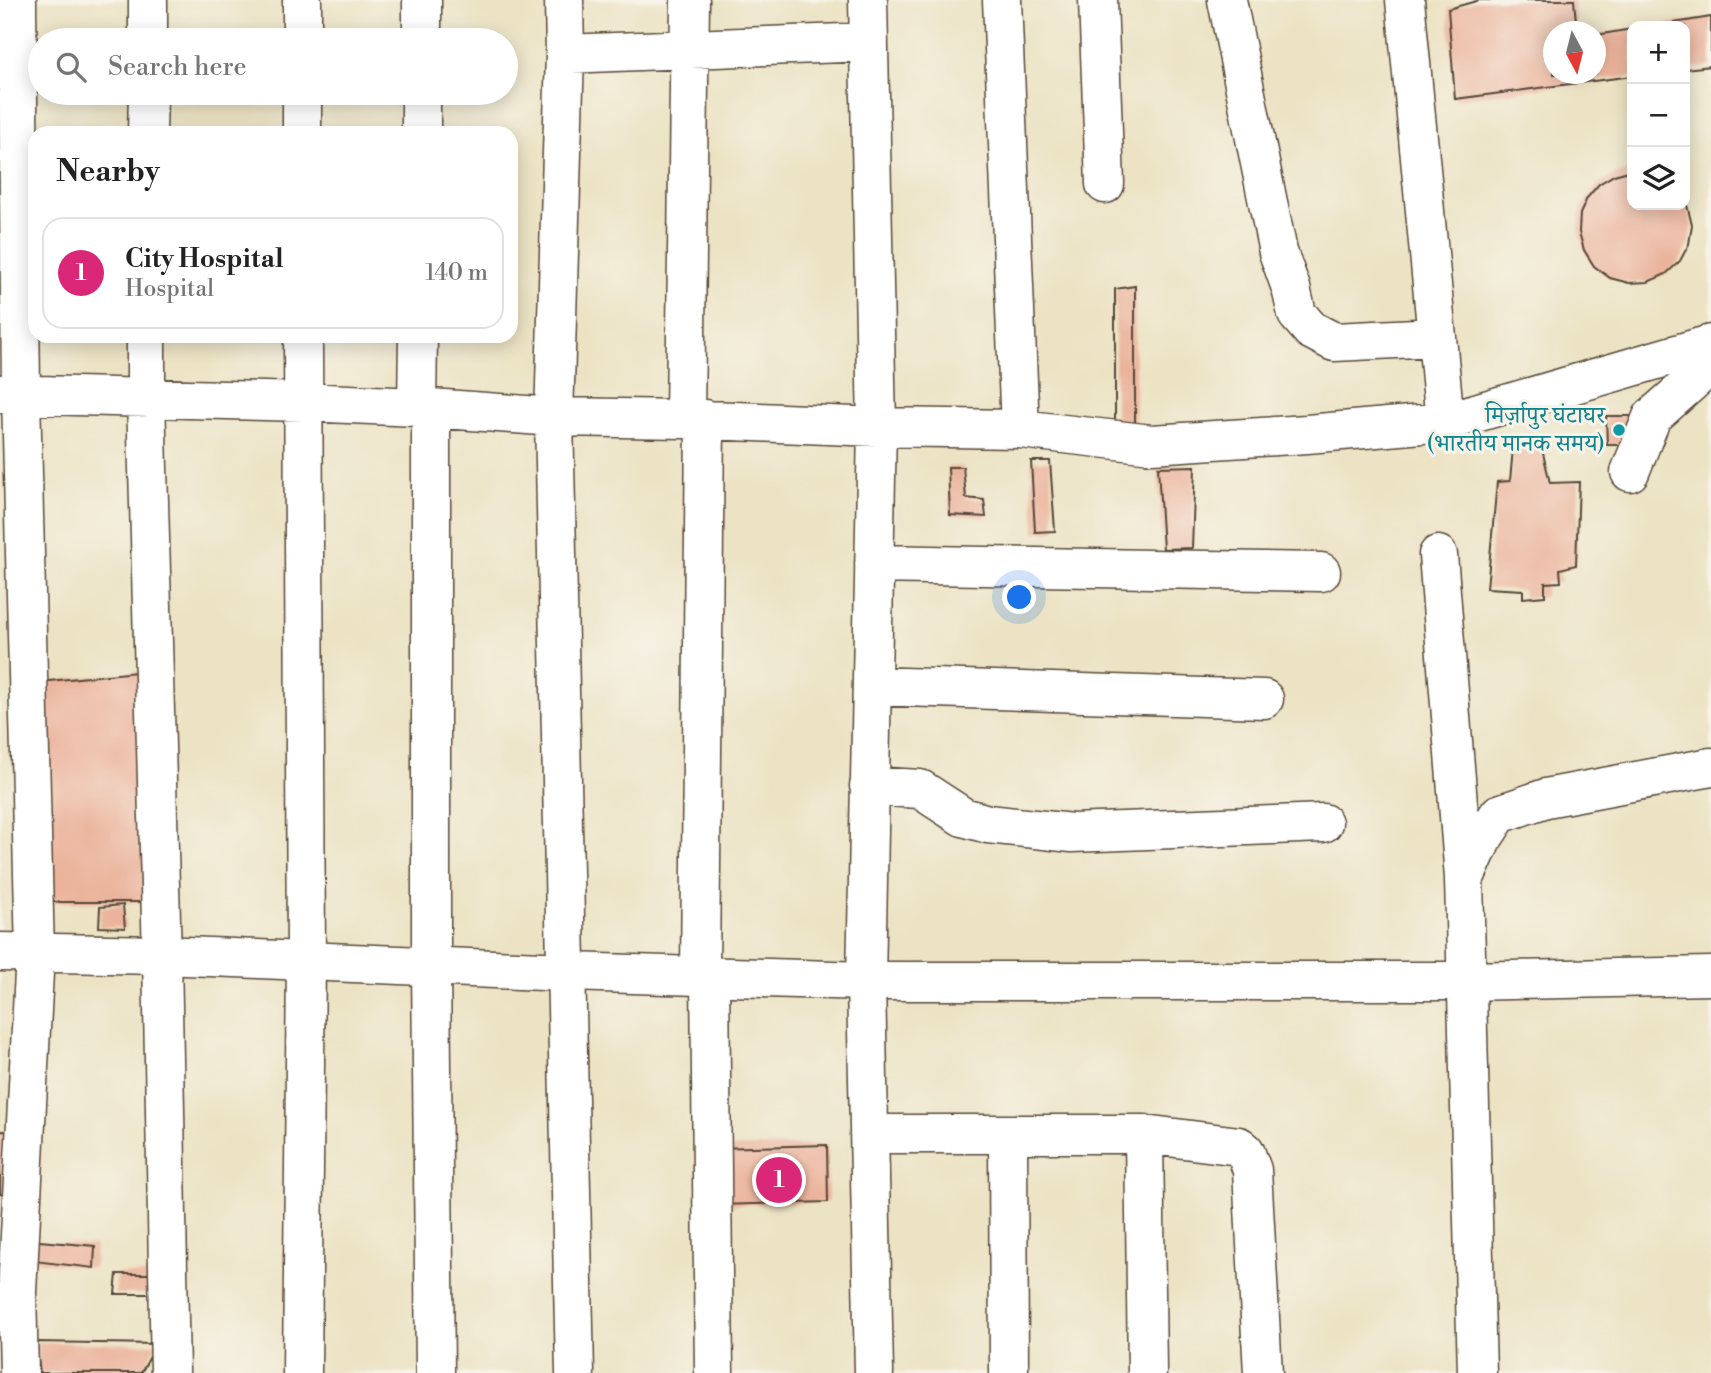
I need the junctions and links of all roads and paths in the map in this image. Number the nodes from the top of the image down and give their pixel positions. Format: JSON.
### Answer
{"nodes":[{"id":1,"x":17,"y":0,"type":"edge"},
{"id":2,"x":148,"y":0,"type":"edge"},
{"id":3,"x":302,"y":0,"type":"edge"},
{"id":4,"x":422,"y":0,"type":"edge"},
{"id":5,"x":564,"y":0,"type":"edge"},
{"id":6,"x":690,"y":0,"type":"edge"},
{"id":7,"x":868,"y":0,"type":"edge"},
{"id":8,"x":1002,"y":0,"type":"edge"},
{"id":9,"x":1098,"y":0,"type":"edge"},
{"id":10,"x":1227,"y":0,"type":"edge"},
{"id":11,"x":1405,"y":0,"type":"edge"},
{"id":12,"x":148,"y":28,"type":"edge"},
{"id":13,"x":302,"y":28,"type":"edge"},
{"id":14,"x":422,"y":28,"type":"edge"},
{"id":15,"x":869,"y":42,"type":"junction"},
{"id":16,"x":689,"y":49,"type":"junction"},
{"id":17,"x":565,"y":54,"type":"junction"},
{"id":18,"x":148,"y":105,"type":"edge"},
{"id":19,"x":302,"y":105,"type":"edge"},
{"id":20,"x":421,"y":105,"type":"edge"},
{"id":21,"x":147,"y":126,"type":"edge"},
{"id":22,"x":302,"y":126,"type":"edge"},
{"id":23,"x":421,"y":126,"type":"edge"},
{"id":24,"x":1104,"y":184,"type":"dead end"},
{"id":25,"x":1437,"y":337,"type":"junction"},
{"id":26,"x":146,"y":343,"type":"edge"},
{"id":27,"x":303,"y":343,"type":"edge"},
{"id":28,"x":419,"y":343,"type":"edge"},
{"id":29,"x":1711,"y":344,"type":"edge"},
{"id":30,"x":1711,"y":366,"type":"edge"},
{"id":31,"x":11,"y":394,"type":"edge"},
{"id":32,"x":146,"y":398,"type":"junction"},
{"id":33,"x":303,"y":402,"type":"junction"},
{"id":34,"x":424,"y":407,"type":"junction"},
{"id":35,"x":554,"y":417,"type":"junction"},
{"id":36,"x":695,"y":419,"type":"junction"},
{"id":37,"x":1446,"y":422,"type":"junction"},
{"id":38,"x":877,"y":427,"type":"junction"},
{"id":39,"x":1020,"y":429,"type":"junction"},
{"id":40,"x":1630,"y":472,"type":"dead end"},
{"id":41,"x":1438,"y":555,"type":"dead end"},
{"id":42,"x":874,"y":564,"type":"junction"},
{"id":43,"x":1321,"y":572,"type":"dead end"},
{"id":44,"x":872,"y":686,"type":"junction"},
{"id":45,"x":1264,"y":699,"type":"dead end"},
{"id":46,"x":1711,"y":767,"type":"edge"},
{"id":47,"x":869,"y":786,"type":"junction"},
{"id":48,"x":1323,"y":823,"type":"dead end"},
{"id":49,"x":1464,"y":880,"type":"junction"},
{"id":50,"x":18,"y":953,"type":"edge"},
{"id":51,"x":162,"y":955,"type":"junction"},
{"id":52,"x":306,"y":961,"type":"junction"},
{"id":53,"x":431,"y":966,"type":"junction"},
{"id":54,"x":568,"y":972,"type":"junction"},
{"id":55,"x":705,"y":975,"type":"junction"},
{"id":56,"x":1711,"y":975,"type":"edge"},
{"id":57,"x":866,"y":981,"type":"junction"},
{"id":58,"x":1466,"y":981,"type":"junction"},
{"id":59,"x":869,"y":1134,"type":"junction"},
{"id":60,"x":1008,"y":1134,"type":"junction"},
{"id":61,"x":1144,"y":1134,"type":"junction"},
{"id":62,"x":19,"y":1373,"type":"edge"},
{"id":63,"x":170,"y":1373,"type":"edge"},
{"id":64,"x":302,"y":1373,"type":"edge"},
{"id":65,"x":435,"y":1373,"type":"edge"},
{"id":66,"x":575,"y":1373,"type":"edge"},
{"id":67,"x":714,"y":1373,"type":"edge"},
{"id":68,"x":874,"y":1373,"type":"edge"},
{"id":69,"x":1009,"y":1373,"type":"edge"},
{"id":70,"x":1146,"y":1373,"type":"edge"},
{"id":71,"x":1263,"y":1373,"type":"edge"},
{"id":72,"x":1476,"y":1373,"type":"edge"}],
"edges":[{"from":1,"to":31,"type":"street"},
{"from":2,"to":12,"type":"street"},
{"from":3,"to":13,"type":"street"},
{"from":4,"to":14,"type":"street"},
{"from":5,"to":17,"type":"street"},
{"from":6,"to":16,"type":"street"},
{"from":7,"to":15,"type":"street"},
{"from":8,"to":39,"type":"street"},
{"from":9,"to":24,"type":"street"},
{"from":10,"to":25,"type":"street"},
{"from":11,"to":25,"type":"street"},
{"from":15,"to":16,"type":"street"},
{"from":15,"to":38,"type":"street"},
{"from":16,"to":17,"type":"street"},
{"from":16,"to":36,"type":"street"},
{"from":17,"to":35,"type":"street"},
{"from":18,"to":21,"type":"street"},
{"from":19,"to":22,"type":"street"},
{"from":20,"to":23,"type":"street"},
{"from":25,"to":37,"type":"street"},
{"from":26,"to":32,"type":"street"},
{"from":27,"to":33,"type":"street"},
{"from":28,"to":34,"type":"street"},
{"from":29,"to":37,"type":"street"},
{"from":30,"to":40,"type":"street"},
{"from":31,"to":32,"type":"street"},
{"from":31,"to":50,"type":"street"},
{"from":32,"to":33,"type":"street"},
{"from":32,"to":51,"type":"street"},
{"from":33,"to":34,"type":"street"},
{"from":33,"to":52,"type":"street"},
{"from":34,"to":35,"type":"street"},
{"from":34,"to":53,"type":"street"},
{"from":35,"to":36,"type":"street"},
{"from":35,"to":54,"type":"street"},
{"from":36,"to":38,"type":"street"},
{"from":36,"to":55,"type":"street"},
{"from":37,"to":39,"type":"street"},
{"from":38,"to":39,"type":"street"},
{"from":38,"to":42,"type":"street"},
{"from":41,"to":49,"type":"street"},
{"from":42,"to":43,"type":"street"},
{"from":42,"to":44,"type":"street"},
{"from":44,"to":45,"type":"street"},
{"from":44,"to":47,"type":"street"},
{"from":46,"to":49,"type":"street"},
{"from":47,"to":48,"type":"street"},
{"from":47,"to":57,"type":"street"},
{"from":49,"to":58,"type":"street"},
{"from":50,"to":51,"type":"street"},
{"from":50,"to":62,"type":"street"},
{"from":51,"to":52,"type":"street"},
{"from":51,"to":63,"type":"street"},
{"from":52,"to":53,"type":"street"},
{"from":52,"to":64,"type":"street"},
{"from":53,"to":54,"type":"street"},
{"from":53,"to":65,"type":"street"},
{"from":54,"to":55,"type":"street"},
{"from":54,"to":66,"type":"street"},
{"from":55,"to":57,"type":"street"},
{"from":55,"to":67,"type":"street"},
{"from":56,"to":58,"type":"street"},
{"from":57,"to":58,"type":"street"},
{"from":57,"to":59,"type":"street"},
{"from":58,"to":72,"type":"street"},
{"from":59,"to":60,"type":"street"},
{"from":59,"to":68,"type":"street"},
{"from":60,"to":61,"type":"street"},
{"from":60,"to":69,"type":"street"},
{"from":61,"to":70,"type":"street"},
{"from":61,"to":71,"type":"street"}]}
